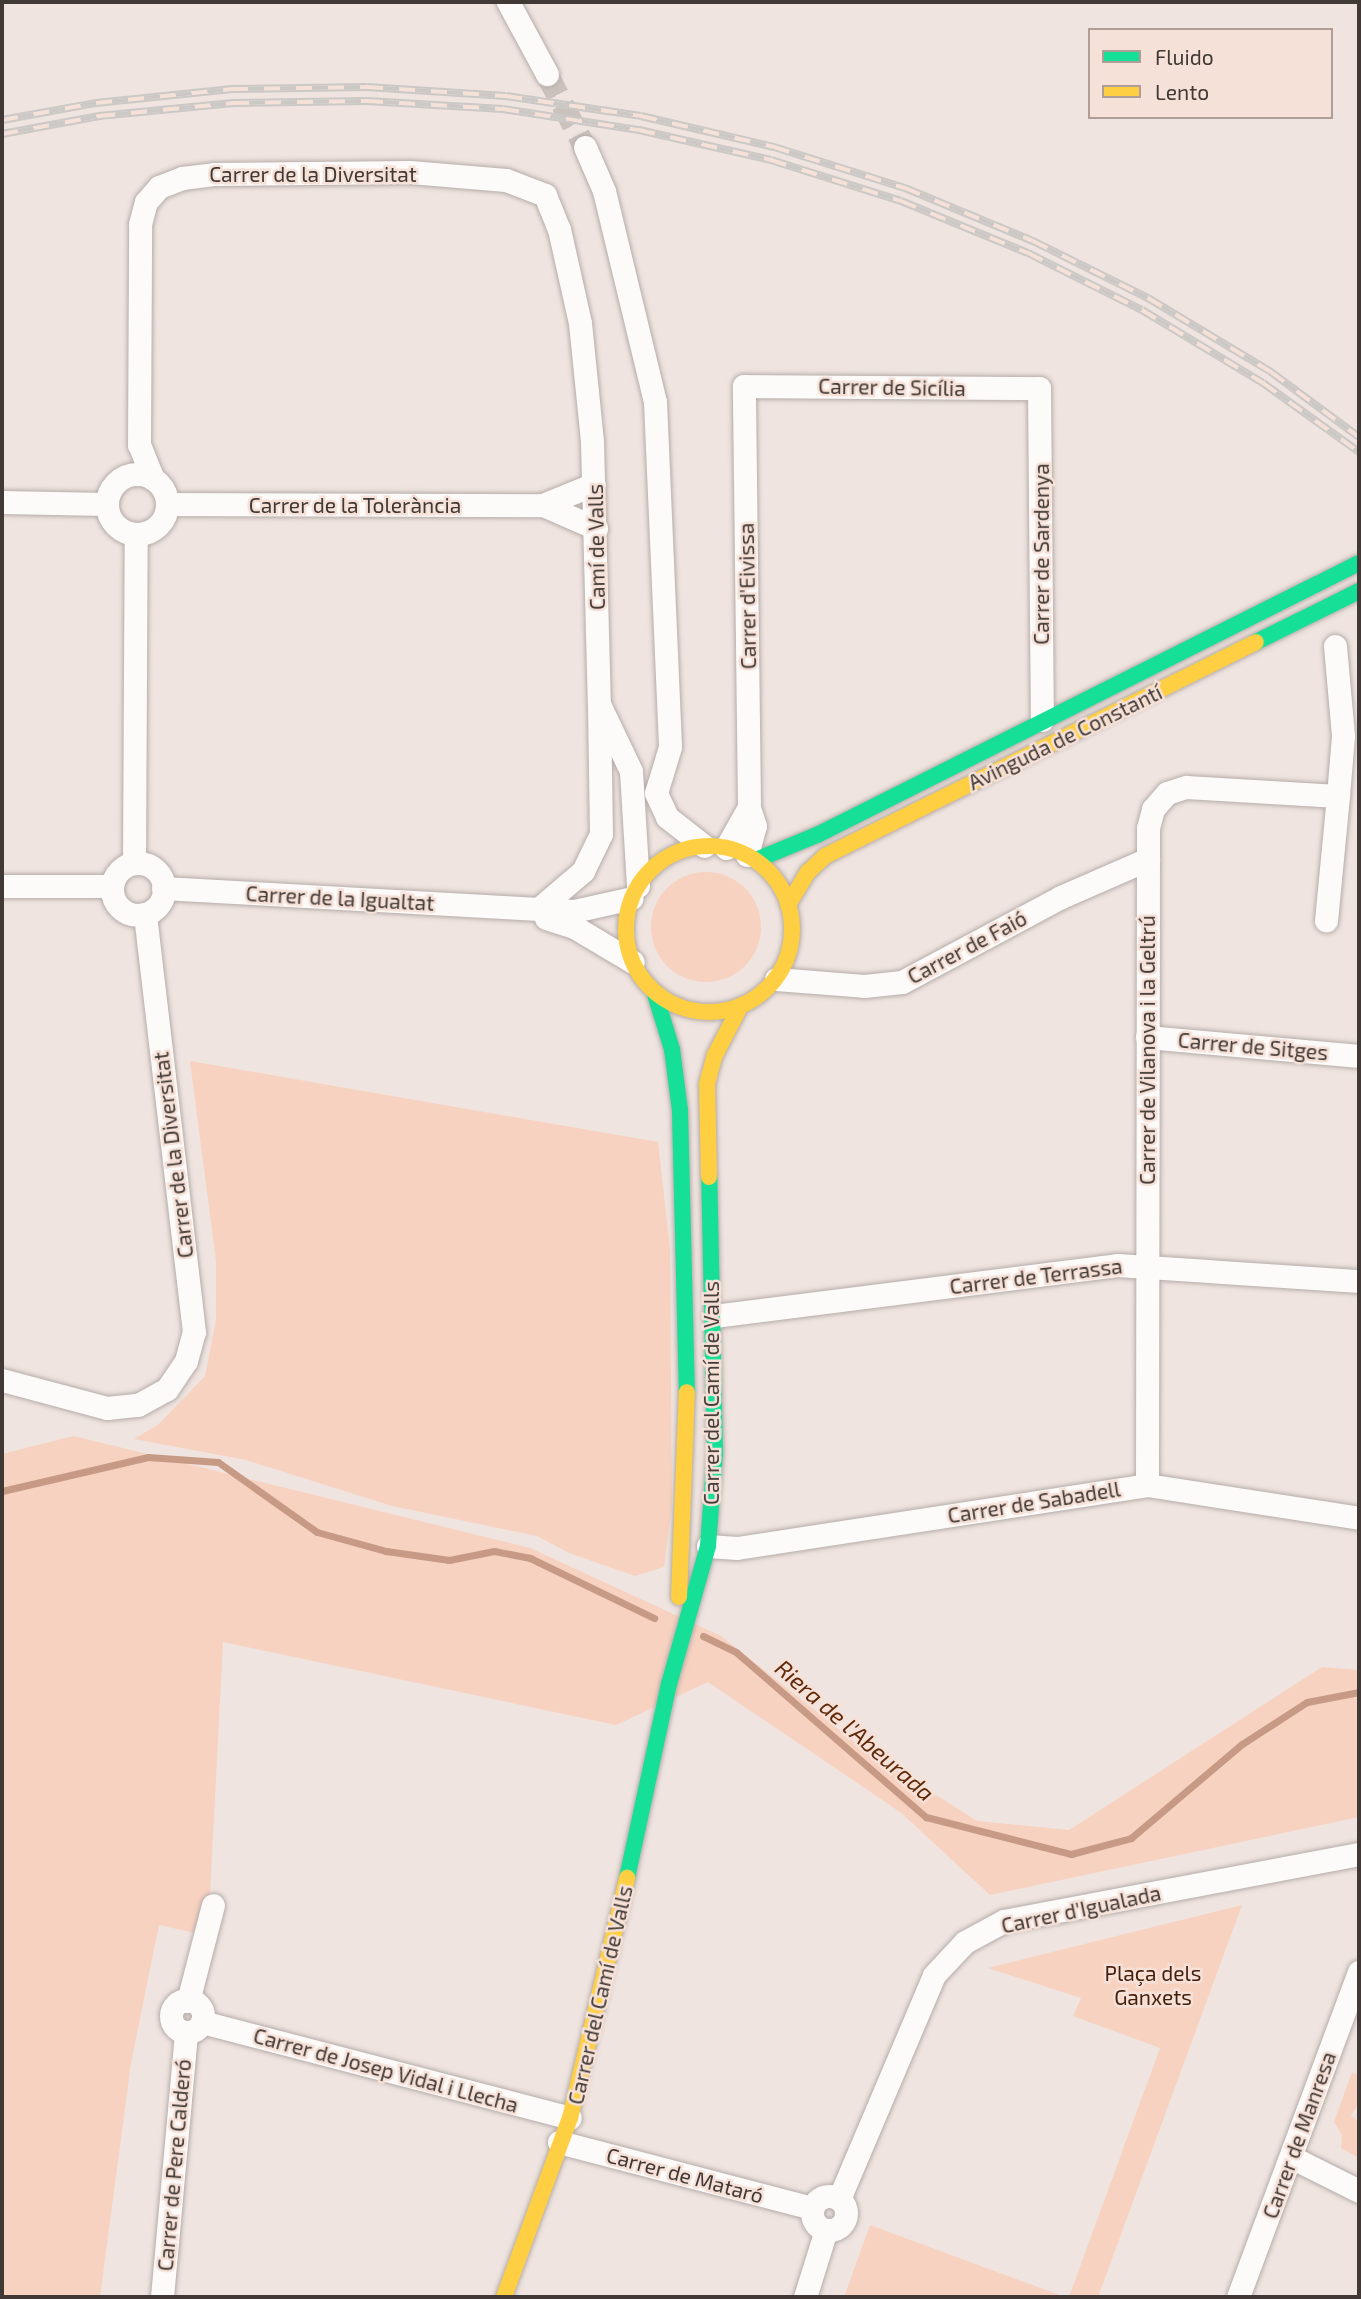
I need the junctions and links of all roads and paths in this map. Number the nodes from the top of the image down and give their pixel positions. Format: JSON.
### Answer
{"nodes":[{"id":1,"x":508,"y":2,"type":"edge"},
{"id":2,"x":547,"y":74,"type":"tunnel mouth"},
{"id":3,"x":586,"y":147,"type":"tunnel mouth"},
{"id":4,"x":552,"y":205,"type":"joint"},
{"id":5,"x":744,"y":386,"type":"joint"},
{"id":6,"x":1040,"y":388,"type":"joint"},
{"id":7,"x":153,"y":479,"type":"junction"},
{"id":8,"x":594,"y":484,"type":"junction"},
{"id":9,"x":2,"y":502,"type":"edge"},
{"id":10,"x":107,"y":504,"type":"junction"},
{"id":11,"x":167,"y":504,"type":"junction"},
{"id":12,"x":543,"y":505,"type":"junction"},
{"id":13,"x":596,"y":528,"type":"junction"},
{"id":14,"x":136,"y":535,"type":"junction"},
{"id":15,"x":1359,"y":563,"type":"edge"},
{"id":16,"x":1359,"y":577,"type":"edge"},
{"id":17,"x":1359,"y":591,"type":"edge"},
{"id":18,"x":1310,"y":616,"type":"junction"},
{"id":19,"x":1335,"y":646,"type":"dead end"},
{"id":20,"x":1241,"y":651,"type":"junction"},
{"id":21,"x":599,"y":704,"type":"junction"},
{"id":22,"x":668,"y":715,"type":"junction"},
{"id":23,"x":1044,"y":726,"type":"junction"},
{"id":24,"x":1338,"y":796,"type":"junction"},
{"id":25,"x":868,"y":834,"type":"junction"},
{"id":26,"x":733,"y":852,"type":"junction"},
{"id":27,"x":1148,"y":859,"type":"junction"},
{"id":28,"x":134,"y":863,"type":"junction"},
{"id":29,"x":640,"y":885,"type":"junction"},
{"id":30,"x":112,"y":886,"type":"junction"},
{"id":31,"x":2,"y":887,"type":"edge"},
{"id":32,"x":163,"y":888,"type":"junction"},
{"id":33,"x":789,"y":905,"type":"junction"},
{"id":34,"x":542,"y":906,"type":"junction"},
{"id":35,"x":516,"y":908,"type":"junction"},
{"id":36,"x":145,"y":914,"type":"junction"},
{"id":37,"x":1326,"y":920,"type":"dead end"},
{"id":38,"x":633,"y":962,"type":"junction"},
{"id":39,"x":776,"y":979,"type":"junction"},
{"id":40,"x":654,"y":991,"type":"junction"},
{"id":41,"x":741,"y":1005,"type":"junction"},
{"id":42,"x":1147,"y":1037,"type":"junction"},
{"id":43,"x":1359,"y":1056,"type":"edge"},
{"id":44,"x":1147,"y":1264,"type":"junction"},
{"id":45,"x":1359,"y":1281,"type":"edge"},
{"id":46,"x":714,"y":1316,"type":"junction"},
{"id":47,"x":687,"y":1346,"type":"junction"},
{"id":48,"x":2,"y":1380,"type":"edge"},
{"id":49,"x":1147,"y":1485,"type":"junction"},
{"id":50,"x":1359,"y":1518,"type":"edge"},
{"id":51,"x":708,"y":1546,"type":"junction"},
{"id":52,"x":669,"y":1684,"type":"junction"},
{"id":53,"x":1359,"y":1854,"type":"edge"},
{"id":54,"x":213,"y":1905,"type":"dead end"},
{"id":55,"x":1359,"y":1972,"type":"edge"},
{"id":56,"x":194,"y":2027,"type":"junction"},
{"id":57,"x":570,"y":2118,"type":"junction"},
{"id":58,"x":564,"y":2143,"type":"junction"},
{"id":59,"x":1291,"y":2157,"type":"junction"},
{"id":60,"x":1359,"y":2191,"type":"edge"},
{"id":61,"x":839,"y":2199,"type":"junction"},
{"id":62,"x":812,"y":2208,"type":"junction"},
{"id":63,"x":826,"y":2230,"type":"junction"},
{"id":64,"x":162,"y":2297,"type":"edge"},
{"id":65,"x":504,"y":2297,"type":"edge"},
{"id":66,"x":514,"y":2297,"type":"edge"},
{"id":67,"x":805,"y":2297,"type":"edge"},
{"id":68,"x":1238,"y":2297,"type":"edge"}],
"edges":[{"from":1,"to":2,"type":"street"},
{"from":3,"to":22,"type":"street"},
{"from":4,"to":7,"type":"street","name":"Carrer de la Diversitat"},
{"from":4,"to":8,"type":"street","name":"Camí de Valls"},
{"from":5,"to":6,"type":"street","name":"Carrer de Sicília"},
{"from":5,"to":26,"type":"street","name":"Carrer d'Eivissa"},
{"from":6,"to":23,"type":"street","name":"Carrer de Sardenya"},
{"from":7,"to":10,"type":"street"},
{"from":7,"to":11,"type":"street"},
{"from":8,"to":12,"type":"street","name":"Carrer de la Tolerància"},
{"from":8,"to":13,"type":"street","name":"Camí de Valls"},
{"from":9,"to":10,"type":"street"},
{"from":10,"to":14,"type":"street"},
{"from":11,"to":12,"type":"street","name":"Carrer de la Tolerància"},
{"from":11,"to":14,"type":"street"},
{"from":12,"to":13,"type":"street","name":"Carrer de la Tolerància"},
{"from":13,"to":21,"type":"street","name":"Camí de Valls"},
{"from":14,"to":28,"type":"street"},
{"from":15,"to":23,"type":"main road"},
{"from":16,"to":18,"type":"main road"},
{"from":17,"to":18,"type":"main road","name":"Avinguda de Constantí"},
{"from":18,"to":20,"type":"main road","name":"Avinguda de Constantí"},
{"from":19,"to":24,"type":"street"},
{"from":20,"to":23,"type":"main road"},
{"from":20,"to":25,"type":"main road","name":"Avinguda de Constantí"},
{"from":21,"to":29,"type":"street","name":"Camí de Valls"},
{"from":21,"to":34,"type":"street"},
{"from":22,"to":26,"type":"street"},
{"from":22,"to":29,"type":"street"},
{"from":23,"to":25,"type":"main road"},
{"from":23,"to":26,"type":"main road"},
{"from":24,"to":27,"type":"street","name":"Carrer de Vilanova i la Geltrú"},
{"from":24,"to":37,"type":"street"},
{"from":25,"to":33,"type":"main road","name":"Avinguda de Constantí"},
{"from":26,"to":29,"type":"main road"},
{"from":26,"to":33,"type":"main road"},
{"from":27,"to":39,"type":"street","name":"Carrer de Faió"},
{"from":27,"to":42,"type":"street","name":"Carrer de Vilanova i la Geltrú"},
{"from":28,"to":30,"type":"street"},
{"from":28,"to":32,"type":"street"},
{"from":29,"to":34,"type":"street"},
{"from":29,"to":38,"type":"main road"},
{"from":30,"to":31,"type":"street"},
{"from":30,"to":36,"type":"street"},
{"from":32,"to":35,"type":"street","name":"Carrer de la Igualtat"},
{"from":32,"to":36,"type":"street"},
{"from":33,"to":39,"type":"main road"},
{"from":34,"to":35,"type":"street"},
{"from":35,"to":38,"type":"street"},
{"from":36,"to":48,"type":"street","name":"Carrer de la Diversitat"},
{"from":38,"to":40,"type":"main road"},
{"from":39,"to":41,"type":"main road"},
{"from":40,"to":41,"type":"main road"},
{"from":40,"to":47,"type":"main road","name":"Carrer del Camí de Valls"},
{"from":41,"to":46,"type":"main road","name":"Carrer del Camí de Valls"},
{"from":42,"to":43,"type":"street","name":"Carrer de Sitges"},
{"from":42,"to":44,"type":"street","name":"Carrer de Vilanova i la Geltrú"},
{"from":44,"to":45,"type":"street","name":"Carrer de Terrassa"},
{"from":44,"to":46,"type":"street","name":"Carrer de Terrassa"},
{"from":44,"to":49,"type":"street","name":"Carrer de Vilanova i la Geltrú"},
{"from":46,"to":51,"type":"main road","name":"Carrer del Camí de Valls"},
{"from":47,"to":51,"type":"main road"},
{"from":47,"to":52,"type":"main road","name":"Carrer del Camí de Valls"},
{"from":49,"to":50,"type":"street","name":"Carrer de Sabadell"},
{"from":49,"to":51,"type":"street","name":"Carrer de Sabadell"},
{"from":51,"to":52,"type":"main road","name":"Carrer del Camí de Valls"},
{"from":52,"to":57,"type":"main road","name":"Carrer del Camí de Valls"},
{"from":53,"to":61,"type":"street","name":"Carrer d'Igualada"},
{"from":54,"to":56,"type":"street"},
{"from":55,"to":59,"type":"street","name":"Carrer de Manresa"},
{"from":56,"to":57,"type":"street","name":"Carrer de Josep Vidal i Llecha"},
{"from":56,"to":64,"type":"street","name":"Carrer de Pere Calderó"},
{"from":57,"to":58,"type":"main road","name":"Carrer del Camí de Valls"},
{"from":58,"to":62,"type":"street","name":"Carrer de Mataró"},
{"from":58,"to":65,"type":"main road"},
{"from":58,"to":66,"type":"main road"},
{"from":59,"to":60,"type":"street"},
{"from":59,"to":68,"type":"street","name":"Carrer de Manresa"},
{"from":61,"to":62,"type":"street"},
{"from":61,"to":63,"type":"street"},
{"from":62,"to":63,"type":"street"},
{"from":63,"to":67,"type":"street"}]}
